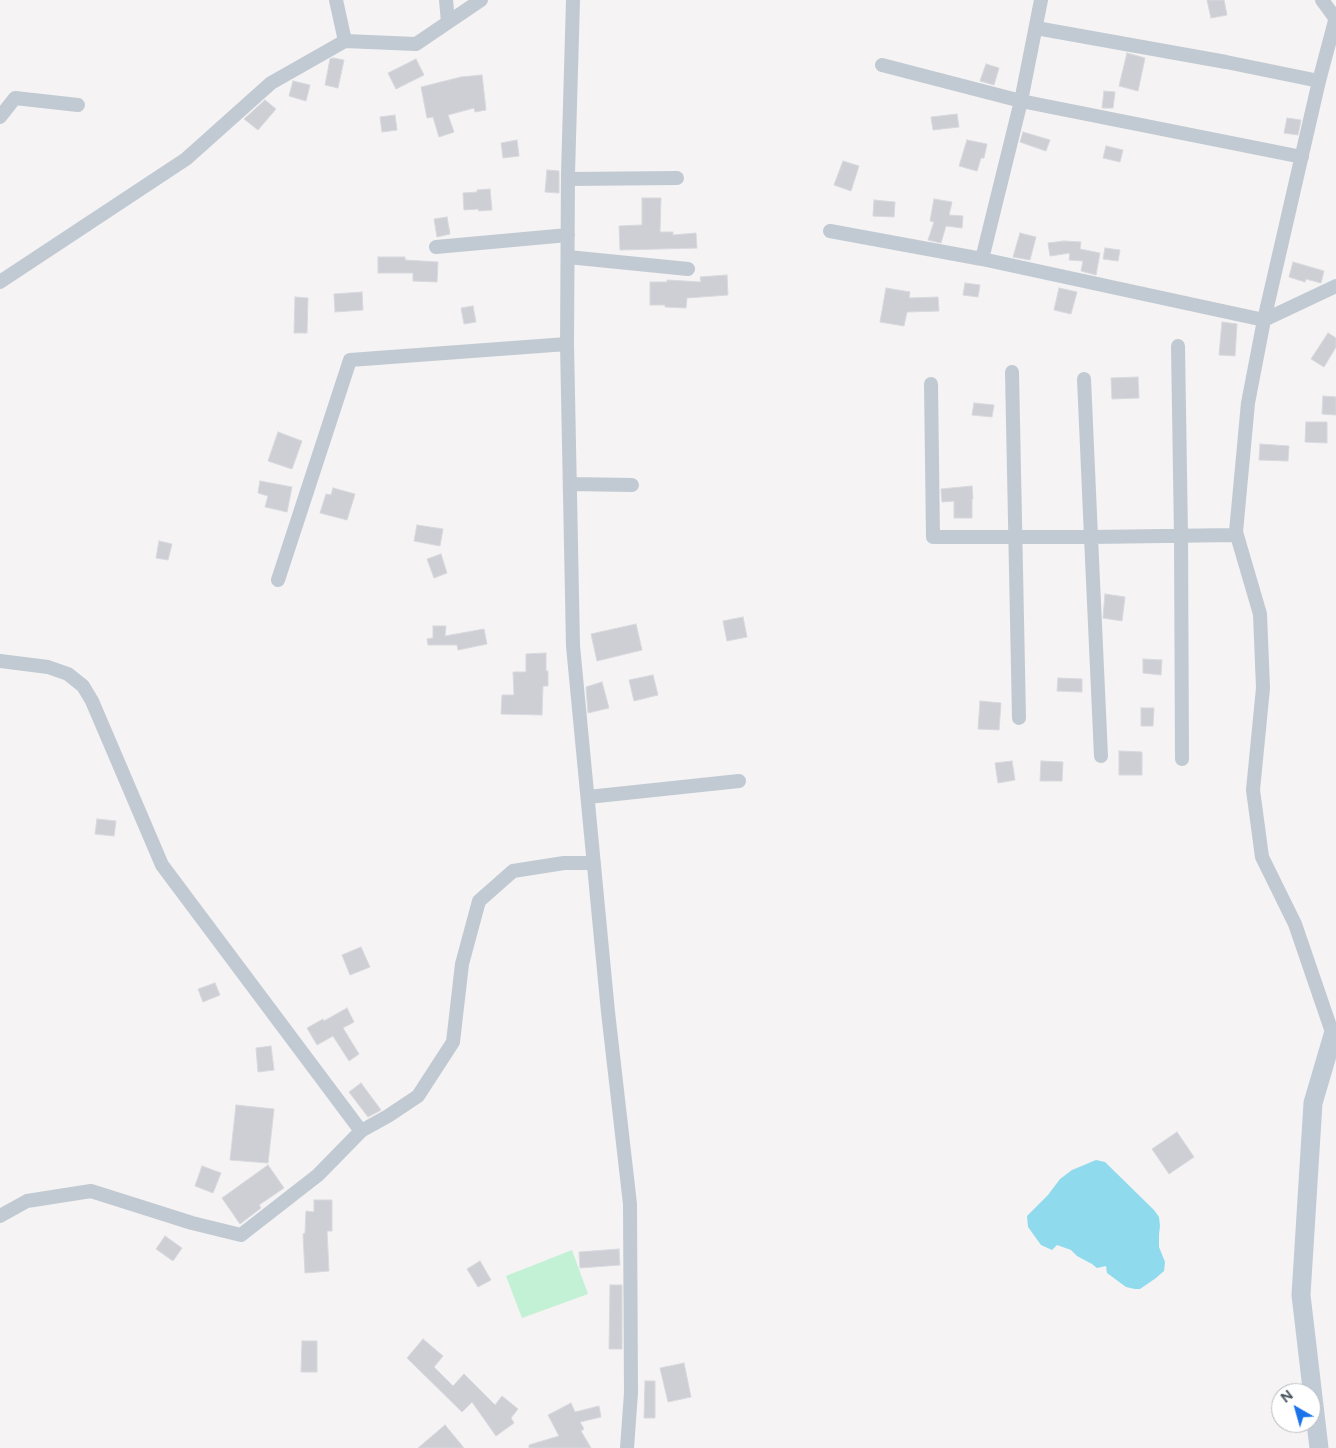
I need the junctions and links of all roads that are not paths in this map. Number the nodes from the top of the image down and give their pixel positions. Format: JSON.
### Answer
{"nodes":[{"id":1,"x":336,"y":0,"type":"edge"},
{"id":2,"x":446,"y":0,"type":"edge"},
{"id":3,"x":481,"y":0,"type":"edge"},
{"id":4,"x":573,"y":0,"type":"edge"},
{"id":5,"x":1041,"y":0,"type":"edge"},
{"id":6,"x":1322,"y":0,"type":"edge"},
{"id":7,"x":1336,"y":18,"type":"edge"},
{"id":8,"x":448,"y":22,"type":"junction"},
{"id":9,"x":1036,"y":28,"type":"junction"},
{"id":10,"x":345,"y":41,"type":"junction"},
{"id":11,"x":882,"y":65,"type":"dead end"},
{"id":12,"x":1319,"y":81,"type":"junction"},
{"id":13,"x":1021,"y":101,"type":"junction"},
{"id":14,"x":78,"y":105,"type":"dead end"},
{"id":15,"x":0,"y":117,"type":"edge"},
{"id":16,"x":1302,"y":157,"type":"junction"},
{"id":17,"x":677,"y":178,"type":"dead end"},
{"id":18,"x":568,"y":179,"type":"junction"},
{"id":19,"x":830,"y":231,"type":"dead end"},
{"id":20,"x":568,"y":235,"type":"junction"},
{"id":21,"x":436,"y":247,"type":"dead end"},
{"id":22,"x":568,"y":257,"type":"junction"},
{"id":23,"x":982,"y":259,"type":"junction"},
{"id":24,"x":688,"y":269,"type":"dead end"},
{"id":25,"x":0,"y":282,"type":"edge"},
{"id":26,"x":1336,"y":286,"type":"edge"},
{"id":27,"x":1264,"y":320,"type":"junction"},
{"id":28,"x":567,"y":344,"type":"junction"},
{"id":29,"x":1178,"y":346,"type":"dead end"},
{"id":30,"x":1012,"y":372,"type":"dead end"},
{"id":31,"x":1084,"y":380,"type":"dead end"},
{"id":32,"x":931,"y":384,"type":"dead end"},
{"id":33,"x":571,"y":484,"type":"junction"},
{"id":34,"x":632,"y":485,"type":"dead end"},
{"id":35,"x":1237,"y":535,"type":"junction"},
{"id":36,"x":1181,"y":536,"type":"junction"},
{"id":37,"x":1016,"y":537,"type":"junction"},
{"id":38,"x":1092,"y":537,"type":"junction"},
{"id":39,"x":278,"y":580,"type":"dead end"},
{"id":40,"x":0,"y":660,"type":"edge"},
{"id":41,"x":1019,"y":718,"type":"dead end"},
{"id":42,"x":1100,"y":756,"type":"dead end"},
{"id":43,"x":1182,"y":758,"type":"dead end"},
{"id":44,"x":739,"y":781,"type":"dead end"},
{"id":45,"x":588,"y":797,"type":"junction"},
{"id":46,"x":594,"y":863,"type":"junction"},
{"id":47,"x":1334,"y":1034,"type":"edge"},
{"id":48,"x":361,"y":1131,"type":"junction"},
{"id":49,"x":0,"y":1216,"type":"edge"},
{"id":50,"x":627,"y":1448,"type":"edge"},
{"id":51,"x":1319,"y":1448,"type":"edge"}],
"edges":[{"from":1,"to":10,"type":"street"},
{"from":2,"to":8,"type":"street"},
{"from":3,"to":8,"type":"street"},
{"from":4,"to":18,"type":"street"},
{"from":5,"to":9,"type":"street"},
{"from":6,"to":7,"type":"street"},
{"from":7,"to":12,"type":"street"},
{"from":8,"to":10,"type":"street"},
{"from":9,"to":12,"type":"street"},
{"from":9,"to":13,"type":"street"},
{"from":10,"to":25,"type":"street"},
{"from":11,"to":13,"type":"street"},
{"from":12,"to":16,"type":"street"},
{"from":13,"to":16,"type":"street"},
{"from":13,"to":23,"type":"street"},
{"from":14,"to":15,"type":"street"},
{"from":16,"to":27,"type":"street"},
{"from":17,"to":18,"type":"street"},
{"from":18,"to":20,"type":"street"},
{"from":19,"to":23,"type":"street"},
{"from":20,"to":21,"type":"street"},
{"from":20,"to":22,"type":"street"},
{"from":22,"to":24,"type":"street"},
{"from":22,"to":28,"type":"street"},
{"from":23,"to":27,"type":"street"},
{"from":26,"to":27,"type":"street"},
{"from":27,"to":35,"type":"street"},
{"from":28,"to":33,"type":"street"},
{"from":28,"to":39,"type":"street"},
{"from":29,"to":36,"type":"street"},
{"from":30,"to":37,"type":"street"},
{"from":31,"to":38,"type":"street"},
{"from":32,"to":37,"type":"street"},
{"from":33,"to":34,"type":"street"},
{"from":33,"to":45,"type":"street"},
{"from":35,"to":36,"type":"street"},
{"from":35,"to":47,"type":"street"},
{"from":36,"to":38,"type":"street"},
{"from":36,"to":43,"type":"street"},
{"from":37,"to":38,"type":"street"},
{"from":37,"to":41,"type":"street"},
{"from":38,"to":42,"type":"street"},
{"from":40,"to":48,"type":"street"},
{"from":44,"to":45,"type":"street"},
{"from":45,"to":46,"type":"street"},
{"from":46,"to":48,"type":"street"},
{"from":46,"to":50,"type":"street"},
{"from":47,"to":51,"type":"street"},
{"from":48,"to":49,"type":"street"}]}
